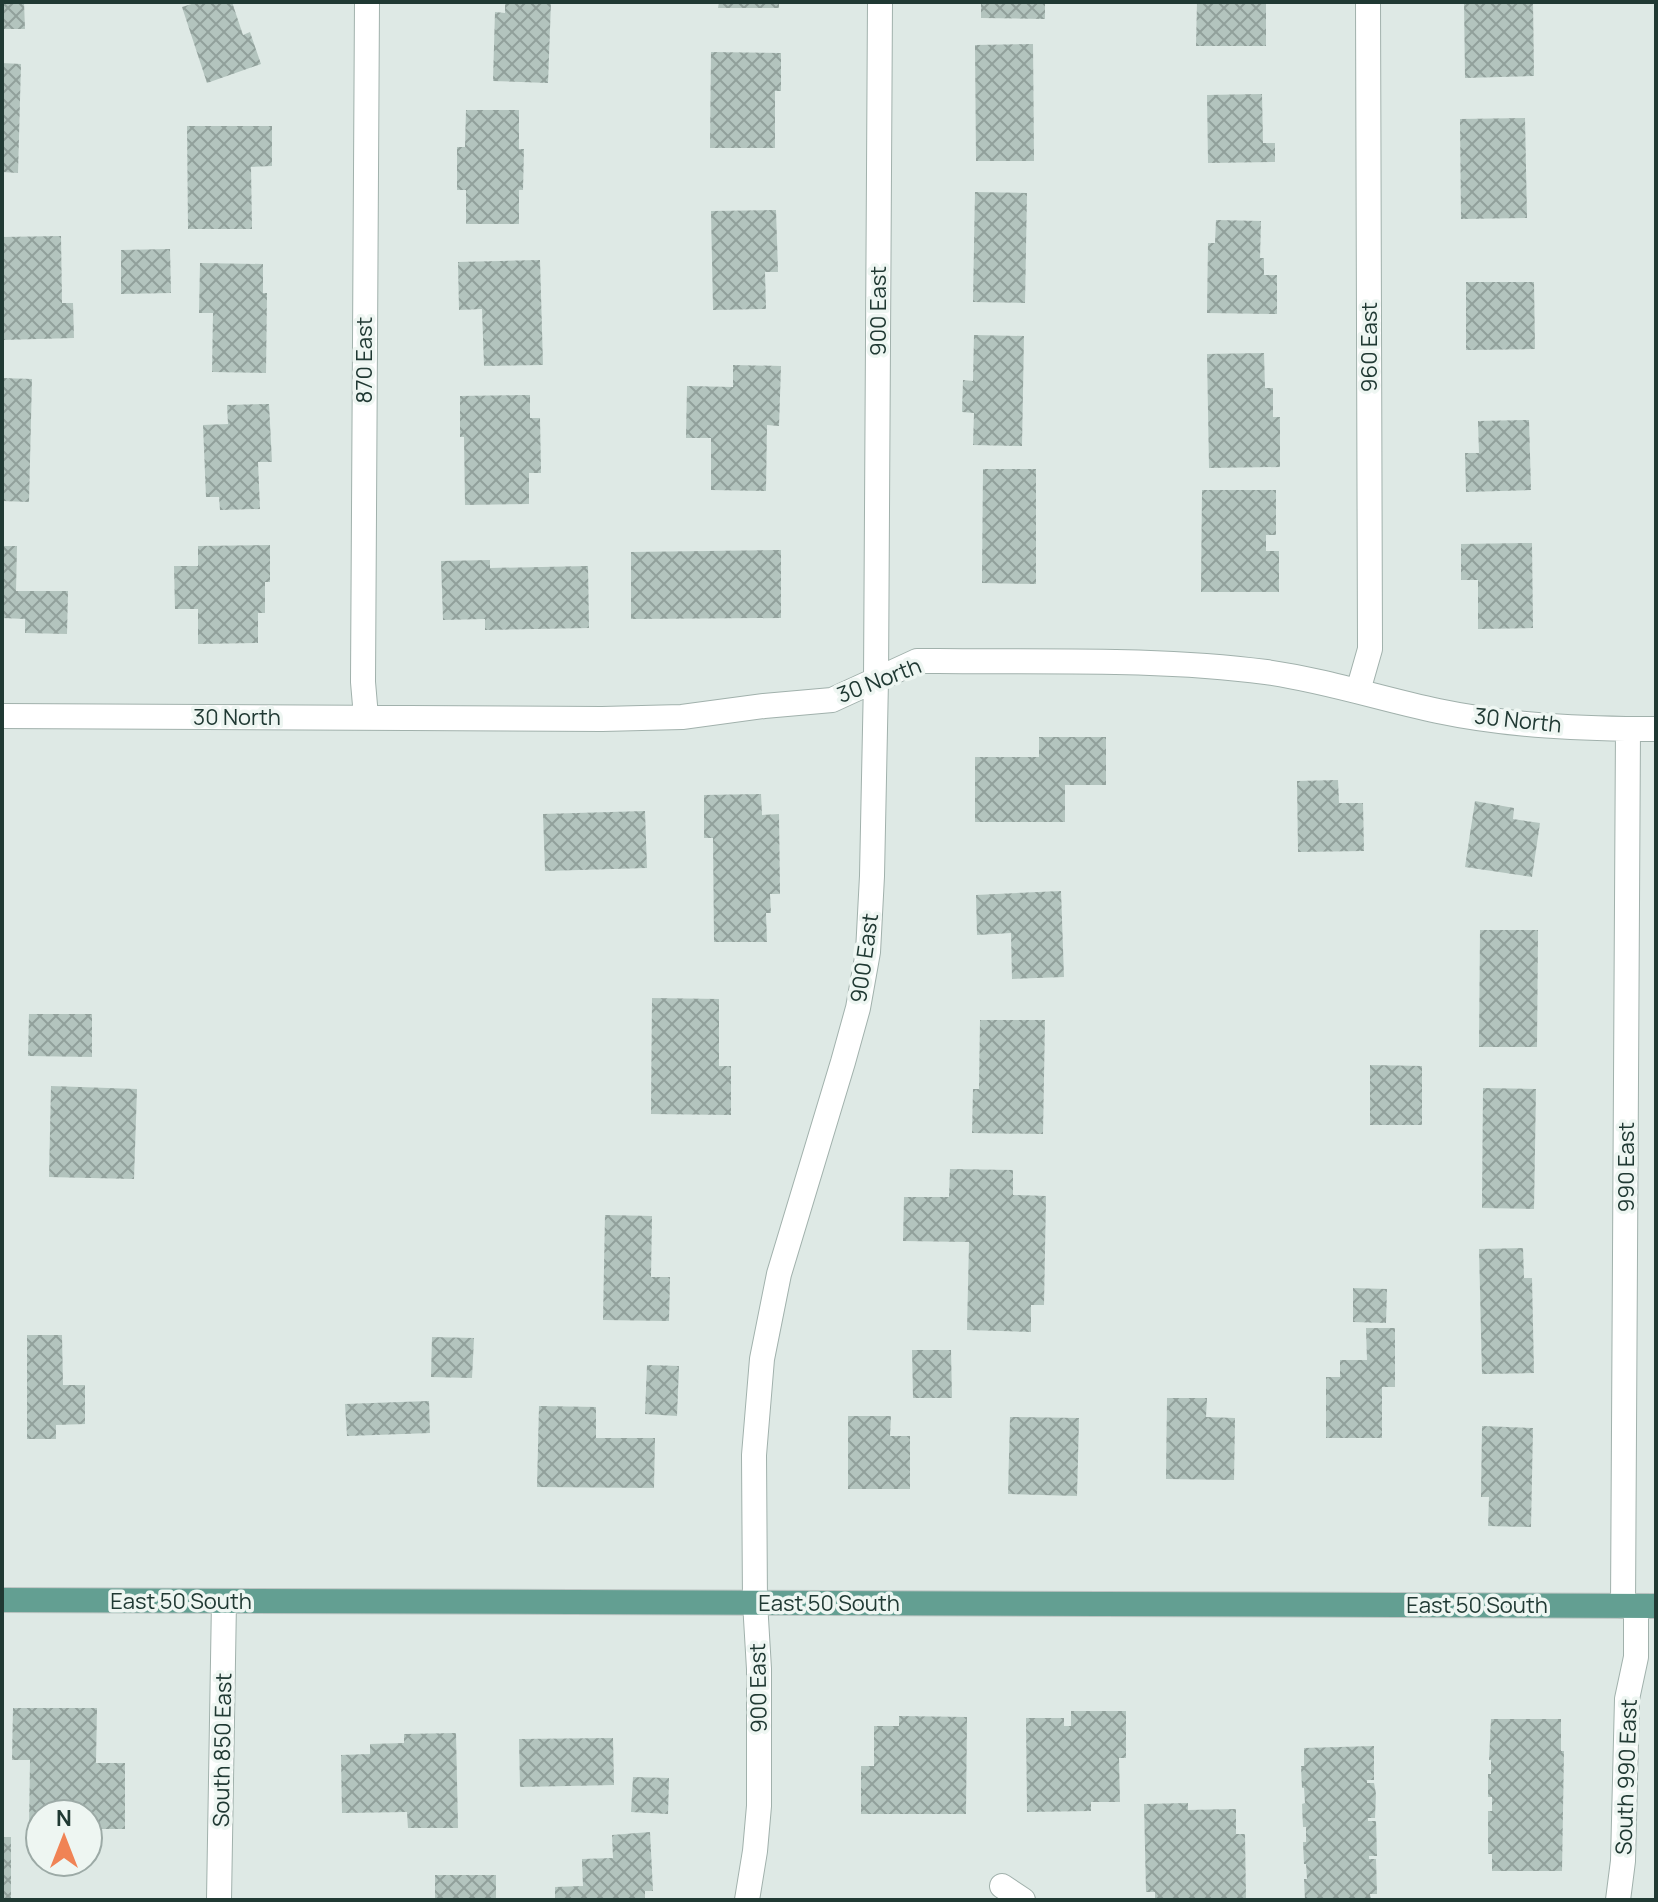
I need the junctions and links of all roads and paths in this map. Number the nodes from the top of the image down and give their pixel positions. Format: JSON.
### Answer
{"nodes":[{"id":1,"x":367,"y":2,"type":"edge"},
{"id":2,"x":880,"y":2,"type":"edge"},
{"id":3,"x":1368,"y":2,"type":"edge"},
{"id":4,"x":876,"y":680,"type":"junction"},
{"id":5,"x":1358,"y":691,"type":"junction"},
{"id":6,"x":2,"y":716,"type":"edge"},
{"id":7,"x":366,"y":717,"type":"junction"},
{"id":8,"x":1628,"y":729,"type":"junction"},
{"id":9,"x":1656,"y":729,"type":"edge"},
{"id":10,"x":2,"y":1600,"type":"edge"},
{"id":11,"x":224,"y":1601,"type":"junction"},
{"id":12,"x":755,"y":1602,"type":"junction"},
{"id":13,"x":1639,"y":1606,"type":"edge"},
{"id":14,"x":1002,"y":1886,"type":"dead end"},
{"id":15,"x":219,"y":1900,"type":"edge"},
{"id":16,"x":747,"y":1900,"type":"edge"},
{"id":17,"x":1023,"y":1900,"type":"edge"},
{"id":18,"x":1618,"y":1900,"type":"edge"}],
"edges":[{"from":1,"to":7,"type":"street","name":"870 East"},
{"from":2,"to":4,"type":"street","name":"900 East"},
{"from":3,"to":5,"type":"street","name":"960 East"},
{"from":4,"to":5,"type":"street","name":"30 North"},
{"from":4,"to":7,"type":"street","name":"30 North"},
{"from":4,"to":12,"type":"street","name":"900 East"},
{"from":5,"to":8,"type":"street","name":"30 North"},
{"from":6,"to":7,"type":"street","name":"30 North"},
{"from":8,"to":9,"type":"street","name":"30 North"},
{"from":8,"to":13,"type":"street","name":"990 East"},
{"from":10,"to":11,"type":"main road","name":"East 50 South"},
{"from":11,"to":12,"type":"main road","name":"East 50 South"},
{"from":11,"to":15,"type":"street","name":"South 850 East"},
{"from":12,"to":13,"type":"main road","name":"East 50 South"},
{"from":12,"to":16,"type":"street","name":"900 East"},
{"from":13,"to":18,"type":"street","name":"South 990 East"},
{"from":14,"to":17,"type":"street"}]}
